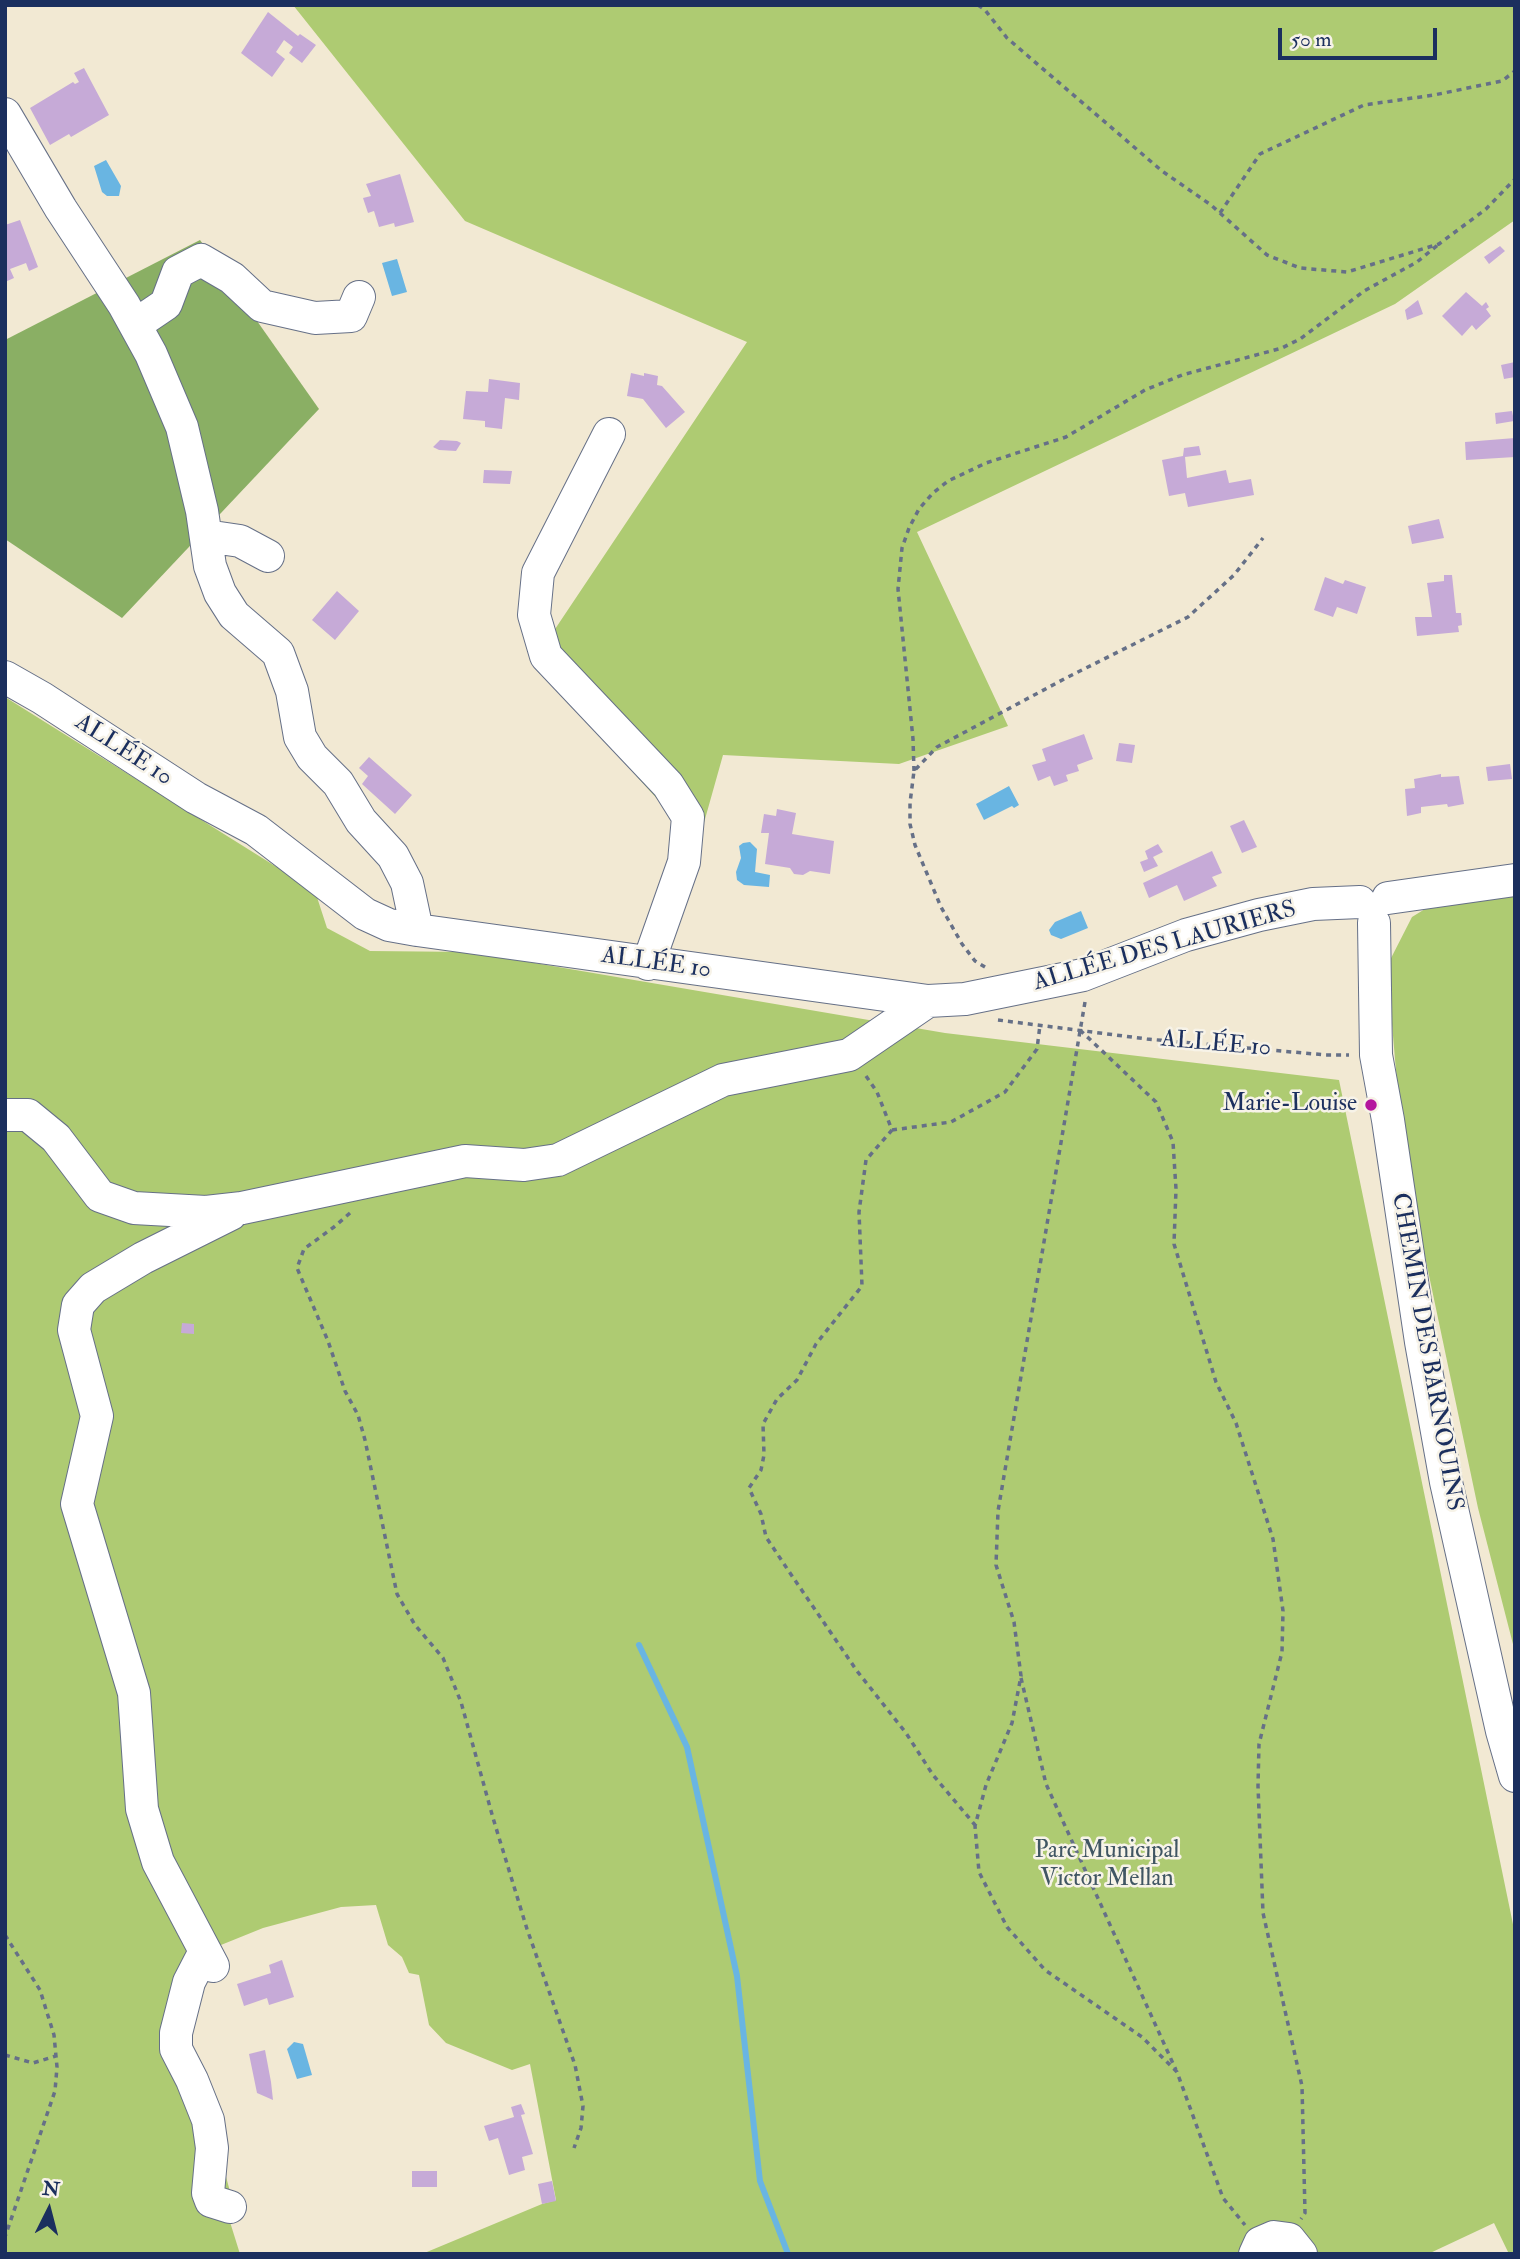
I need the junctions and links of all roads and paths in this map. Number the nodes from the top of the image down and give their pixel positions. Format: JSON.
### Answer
{"nodes":[{"id":1,"x":978,"y":5,"type":"edge"},
{"id":2,"x":1515,"y":71,"type":"edge"},
{"id":3,"x":5,"y":114,"type":"edge"},
{"id":4,"x":1515,"y":179,"type":"edge"},
{"id":5,"x":1220,"y":213,"type":"junction"},
{"id":6,"x":1439,"y":244,"type":"junction"},
{"id":7,"x":359,"y":297,"type":"dead end"},
{"id":8,"x":135,"y":325,"type":"junction"},
{"id":9,"x":609,"y":434,"type":"dead end"},
{"id":10,"x":206,"y":536,"type":"junction"},
{"id":11,"x":1263,"y":538,"type":"dead end"},
{"id":12,"x":268,"y":555,"type":"dead end"},
{"id":13,"x":5,"y":677,"type":"edge"},
{"id":14,"x":914,"y":771,"type":"junction"},
{"id":15,"x":1515,"y":880,"type":"edge"},
{"id":16,"x":1374,"y":908,"type":"junction"},
{"id":17,"x":417,"y":930,"type":"junction"},
{"id":18,"x":648,"y":964,"type":"junction"},
{"id":19,"x":986,"y":968,"type":"dead end"},
{"id":20,"x":1083,"y":975,"type":"junction"},
{"id":21,"x":928,"y":1001,"type":"junction"},
{"id":22,"x":989,"y":1018,"type":"dead end"},
{"id":23,"x":1040,"y":1025,"type":"junction"},
{"id":24,"x":1080,"y":1030,"type":"junction"},
{"id":25,"x":849,"y":1055,"type":"junction"},
{"id":26,"x":1376,"y":1055,"type":"junction"},
{"id":27,"x":5,"y":1115,"type":"edge"},
{"id":28,"x":892,"y":1130,"type":"junction"},
{"id":29,"x":373,"y":1180,"type":"junction"},
{"id":30,"x":242,"y":1208,"type":"junction"},
{"id":31,"x":1021,"y":1676,"type":"junction"},
{"id":32,"x":1515,"y":1776,"type":"edge"},
{"id":33,"x":975,"y":1826,"type":"junction"},
{"id":34,"x":5,"y":1935,"type":"edge"},
{"id":35,"x":5,"y":2055,"type":"edge"},
{"id":36,"x":56,"y":2056,"type":"junction"},
{"id":37,"x":1177,"y":2072,"type":"junction"},
{"id":38,"x":574,"y":2148,"type":"dead end"},
{"id":39,"x":230,"y":2207,"type":"dead end"},
{"id":40,"x":5,"y":2237,"type":"edge"},
{"id":41,"x":1276,"y":2247,"type":"edge"}],
"edges":[{"from":1,"to":5,"type":"path"},
{"from":2,"to":5,"type":"path"},
{"from":3,"to":8,"type":"street"},
{"from":4,"to":6,"type":"path"},
{"from":5,"to":6,"type":"path"},
{"from":6,"to":14,"type":"path"},
{"from":7,"to":8,"type":"street"},
{"from":8,"to":10,"type":"street"},
{"from":9,"to":18,"type":"street"},
{"from":10,"to":12,"type":"street"},
{"from":10,"to":17,"type":"street"},
{"from":11,"to":14,"type":"path"},
{"from":13,"to":17,"type":"street","name":"ALLÉE 10"},
{"from":14,"to":19,"type":"path"},
{"from":15,"to":16,"type":"street"},
{"from":16,"to":20,"type":"street","name":"ALLÉE DES LAURIERS"},
{"from":16,"to":26,"type":"street","name":"CHEMIN DES BARNOUINS"},
{"from":17,"to":18,"type":"street","name":"ALLÉE 10"},
{"from":18,"to":21,"type":"street","name":"ALLÉE 10"},
{"from":20,"to":21,"type":"street","name":"ALLÉE DES LAURIERS"},
{"from":20,"to":24,"type":"path"},
{"from":21,"to":25,"type":"street"},
{"from":22,"to":23,"type":"path","name":"ALLÉE 10"},
{"from":23,"to":24,"type":"path","name":"ALLÉE 10"},
{"from":23,"to":28,"type":"path"},
{"from":24,"to":26,"type":"path","name":"ALLÉE 10"},
{"from":24,"to":31,"type":"path"},
{"from":24,"to":41,"type":"path"},
{"from":25,"to":28,"type":"path"},
{"from":25,"to":29,"type":"street"},
{"from":26,"to":32,"type":"street","name":"CHEMIN DES BARNOUINS"},
{"from":27,"to":30,"type":"street"},
{"from":28,"to":33,"type":"path"},
{"from":29,"to":30,"type":"street"},
{"from":29,"to":38,"type":"path"},
{"from":30,"to":39,"type":"street"},
{"from":31,"to":33,"type":"path"},
{"from":31,"to":37,"type":"path"},
{"from":33,"to":37,"type":"path"},
{"from":34,"to":36,"type":"path"},
{"from":35,"to":36,"type":"path"},
{"from":36,"to":40,"type":"path"},
{"from":37,"to":41,"type":"path"}]}
